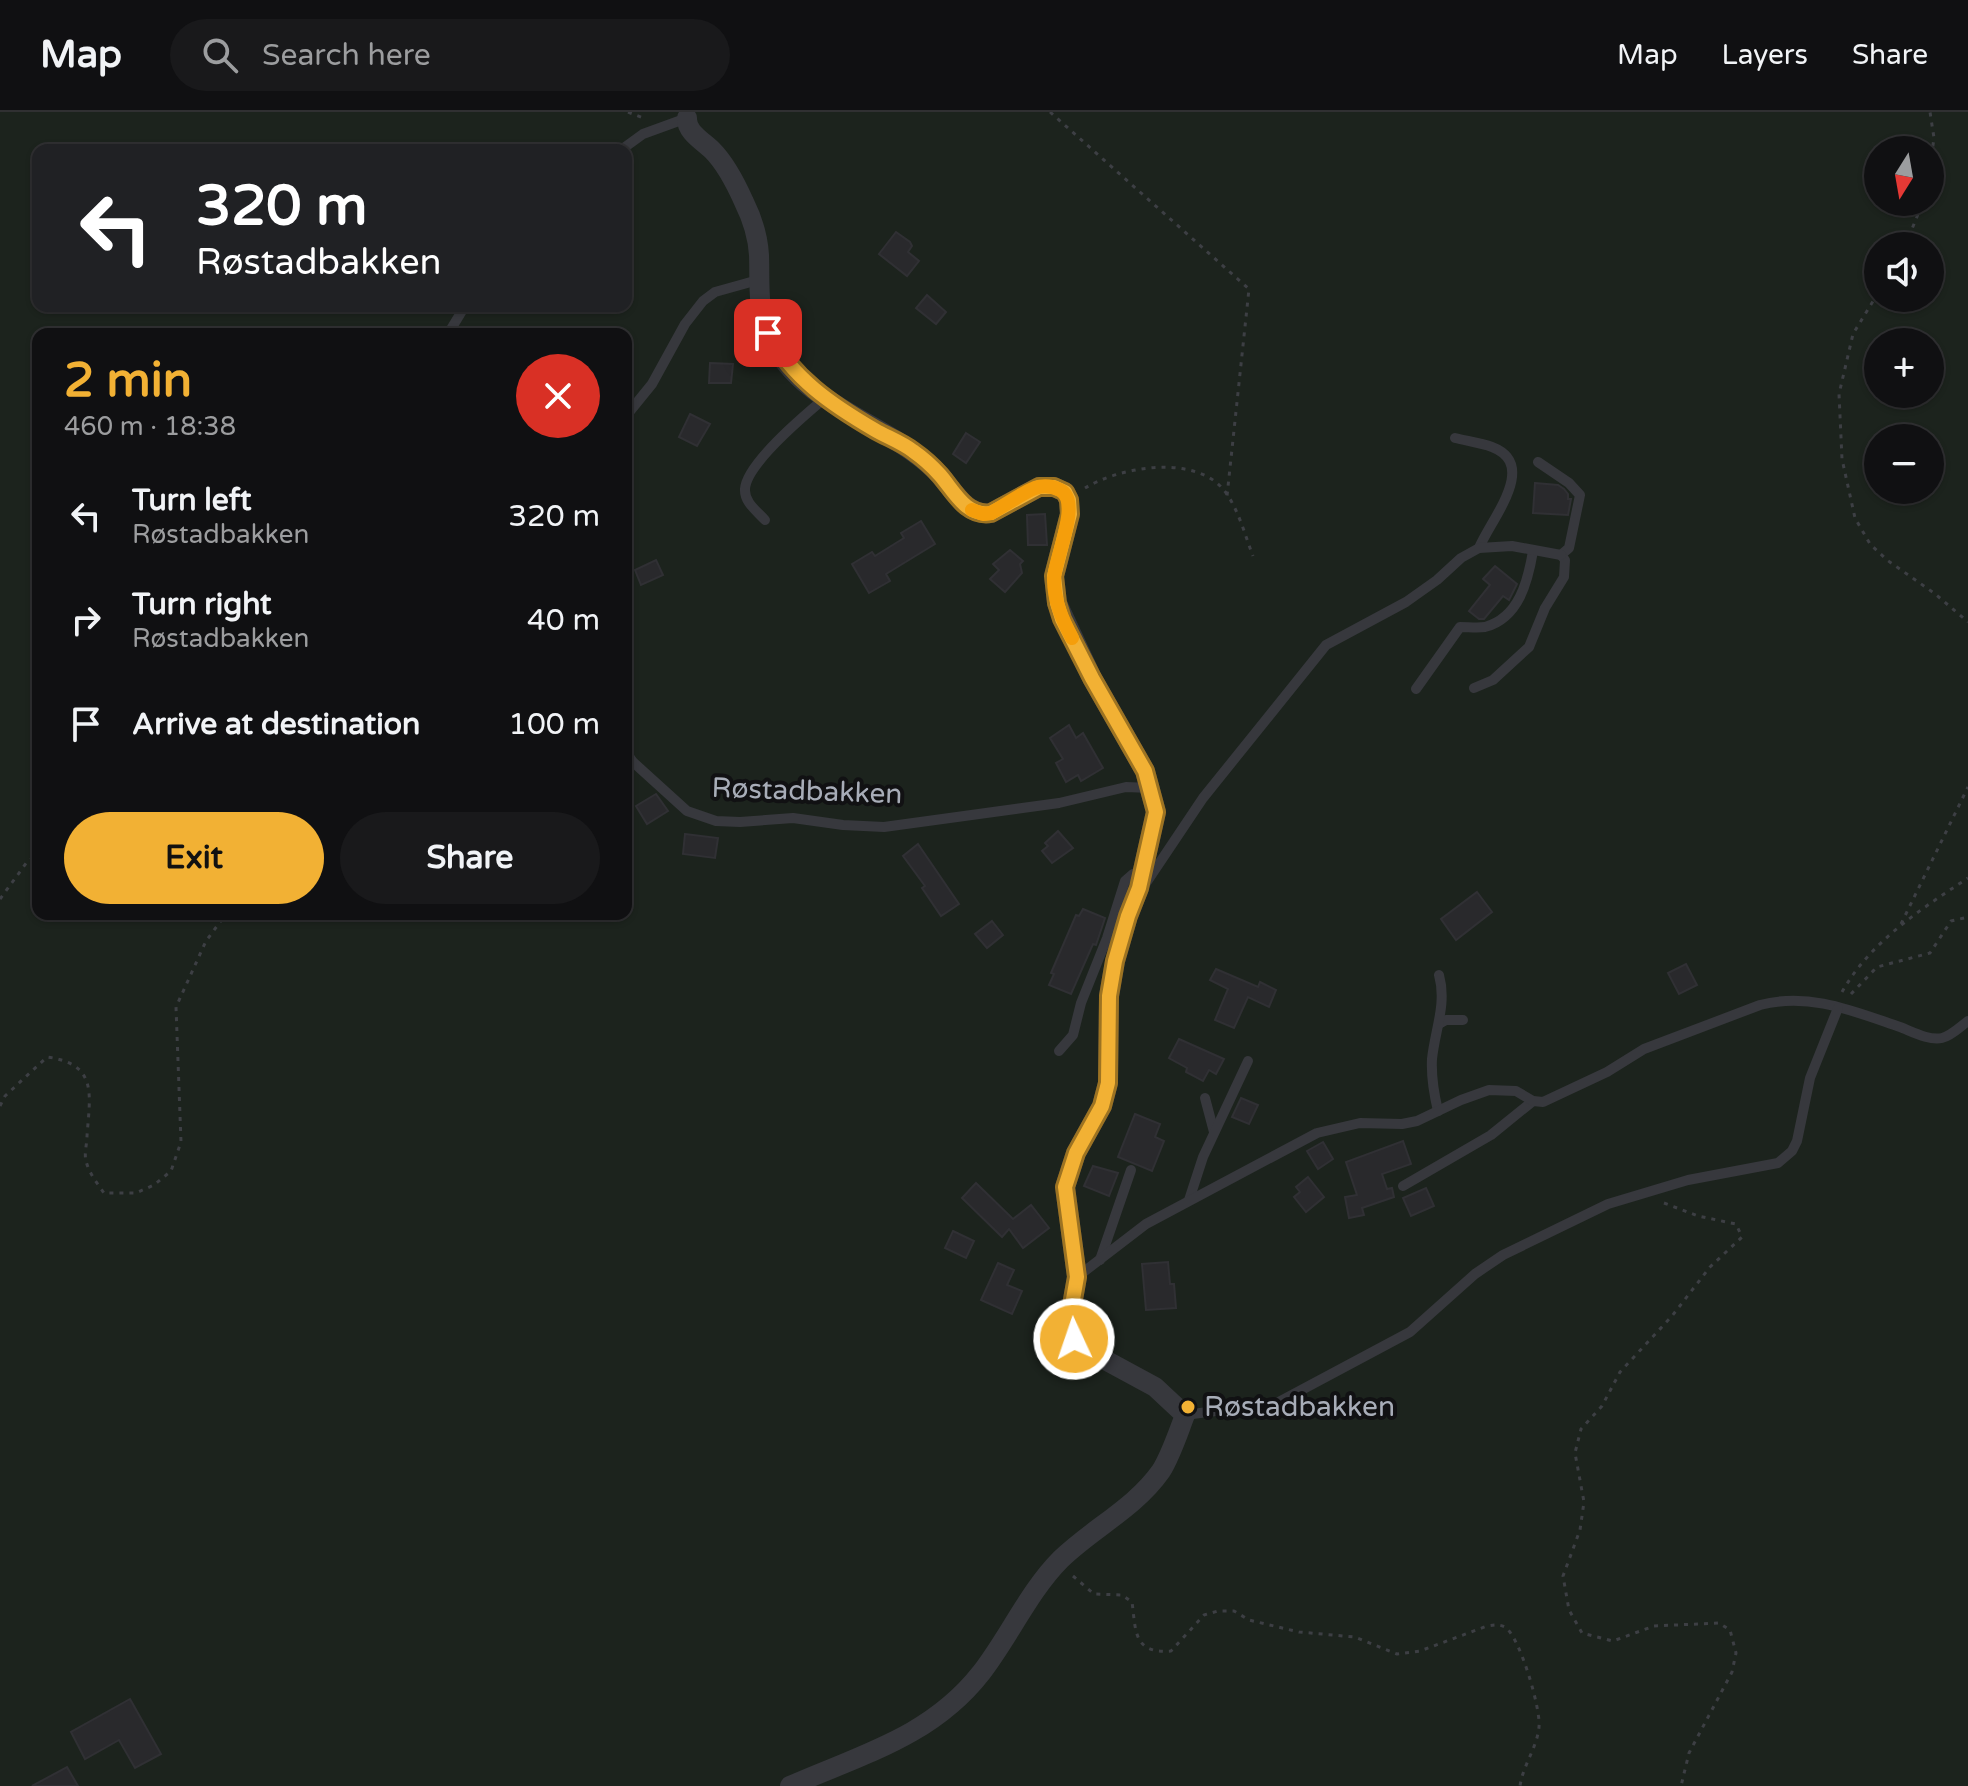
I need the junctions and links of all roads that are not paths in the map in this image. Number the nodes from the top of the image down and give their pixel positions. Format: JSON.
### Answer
{"nodes":[{"id":1,"x":688,"y":115,"type":"edge"},
{"id":2,"x":629,"y":144,"type":"edge"},
{"id":3,"x":758,"y":280,"type":"junction"},
{"id":4,"x":825,"y":398,"type":"junction"},
{"id":5,"x":632,"y":409,"type":"edge"},
{"id":6,"x":1455,"y":438,"type":"dead end"},
{"id":7,"x":1538,"y":462,"type":"dead end"},
{"id":8,"x":765,"y":520,"type":"dead end"},
{"id":9,"x":1479,"y":548,"type":"junction"},
{"id":10,"x":1533,"y":551,"type":"junction"},
{"id":11,"x":1561,"y":555,"type":"junction"},
{"id":12,"x":1474,"y":688,"type":"dead end"},
{"id":13,"x":1416,"y":689,"type":"dead end"},
{"id":14,"x":632,"y":761,"type":"edge"},
{"id":15,"x":1152,"y":788,"type":"junction"},
{"id":16,"x":1140,"y":880,"type":"junction"},
{"id":17,"x":1439,"y":975,"type":"dead end"},
{"id":18,"x":1838,"y":1008,"type":"junction"},
{"id":19,"x":1463,"y":1020,"type":"dead end"},
{"id":20,"x":1968,"y":1021,"type":"edge"},
{"id":21,"x":1439,"y":1024,"type":"junction"},
{"id":22,"x":1059,"y":1051,"type":"dead end"},
{"id":23,"x":1248,"y":1061,"type":"dead end"},
{"id":24,"x":1205,"y":1098,"type":"dead end"},
{"id":25,"x":1533,"y":1101,"type":"junction"},
{"id":26,"x":1438,"y":1111,"type":"junction"},
{"id":27,"x":1214,"y":1132,"type":"junction"},
{"id":28,"x":1131,"y":1170,"type":"dead end"},
{"id":29,"x":1403,"y":1186,"type":"dead end"},
{"id":30,"x":1189,"y":1200,"type":"junction"},
{"id":31,"x":1099,"y":1261,"type":"junction"},
{"id":32,"x":1077,"y":1277,"type":"junction"},
{"id":33,"x":1185,"y":1415,"type":"junction"},
{"id":34,"x":790,"y":1786,"type":"edge"}],
"edges":[{"from":1,"to":2,"type":"lane"},
{"from":1,"to":3,"type":"street"},
{"from":3,"to":4,"type":"street"},
{"from":3,"to":5,"type":"lane"},
{"from":4,"to":8,"type":"lane"},
{"from":4,"to":15,"type":"street"},
{"from":6,"to":9,"type":"lane"},
{"from":7,"to":11,"type":"lane"},
{"from":9,"to":10,"type":"lane"},
{"from":9,"to":16,"type":"lane"},
{"from":10,"to":11,"type":"lane"},
{"from":10,"to":13,"type":"lane"},
{"from":11,"to":12,"type":"lane"},
{"from":14,"to":15,"type":"lane","name":"Røstadbakken"},
{"from":15,"to":16,"type":"street"},
{"from":16,"to":22,"type":"lane"},
{"from":16,"to":32,"type":"street"},
{"from":17,"to":21,"type":"lane"},
{"from":18,"to":20,"type":"lane"},
{"from":18,"to":25,"type":"lane"},
{"from":18,"to":33,"type":"lane"},
{"from":19,"to":21,"type":"lane"},
{"from":21,"to":26,"type":"lane"},
{"from":23,"to":27,"type":"lane"},
{"from":24,"to":27,"type":"lane"},
{"from":25,"to":26,"type":"lane"},
{"from":25,"to":29,"type":"lane"},
{"from":26,"to":30,"type":"lane"},
{"from":27,"to":30,"type":"lane"},
{"from":28,"to":31,"type":"lane"},
{"from":30,"to":31,"type":"lane"},
{"from":31,"to":32,"type":"lane"},
{"from":32,"to":33,"type":"street"},
{"from":33,"to":34,"type":"street"}]}
